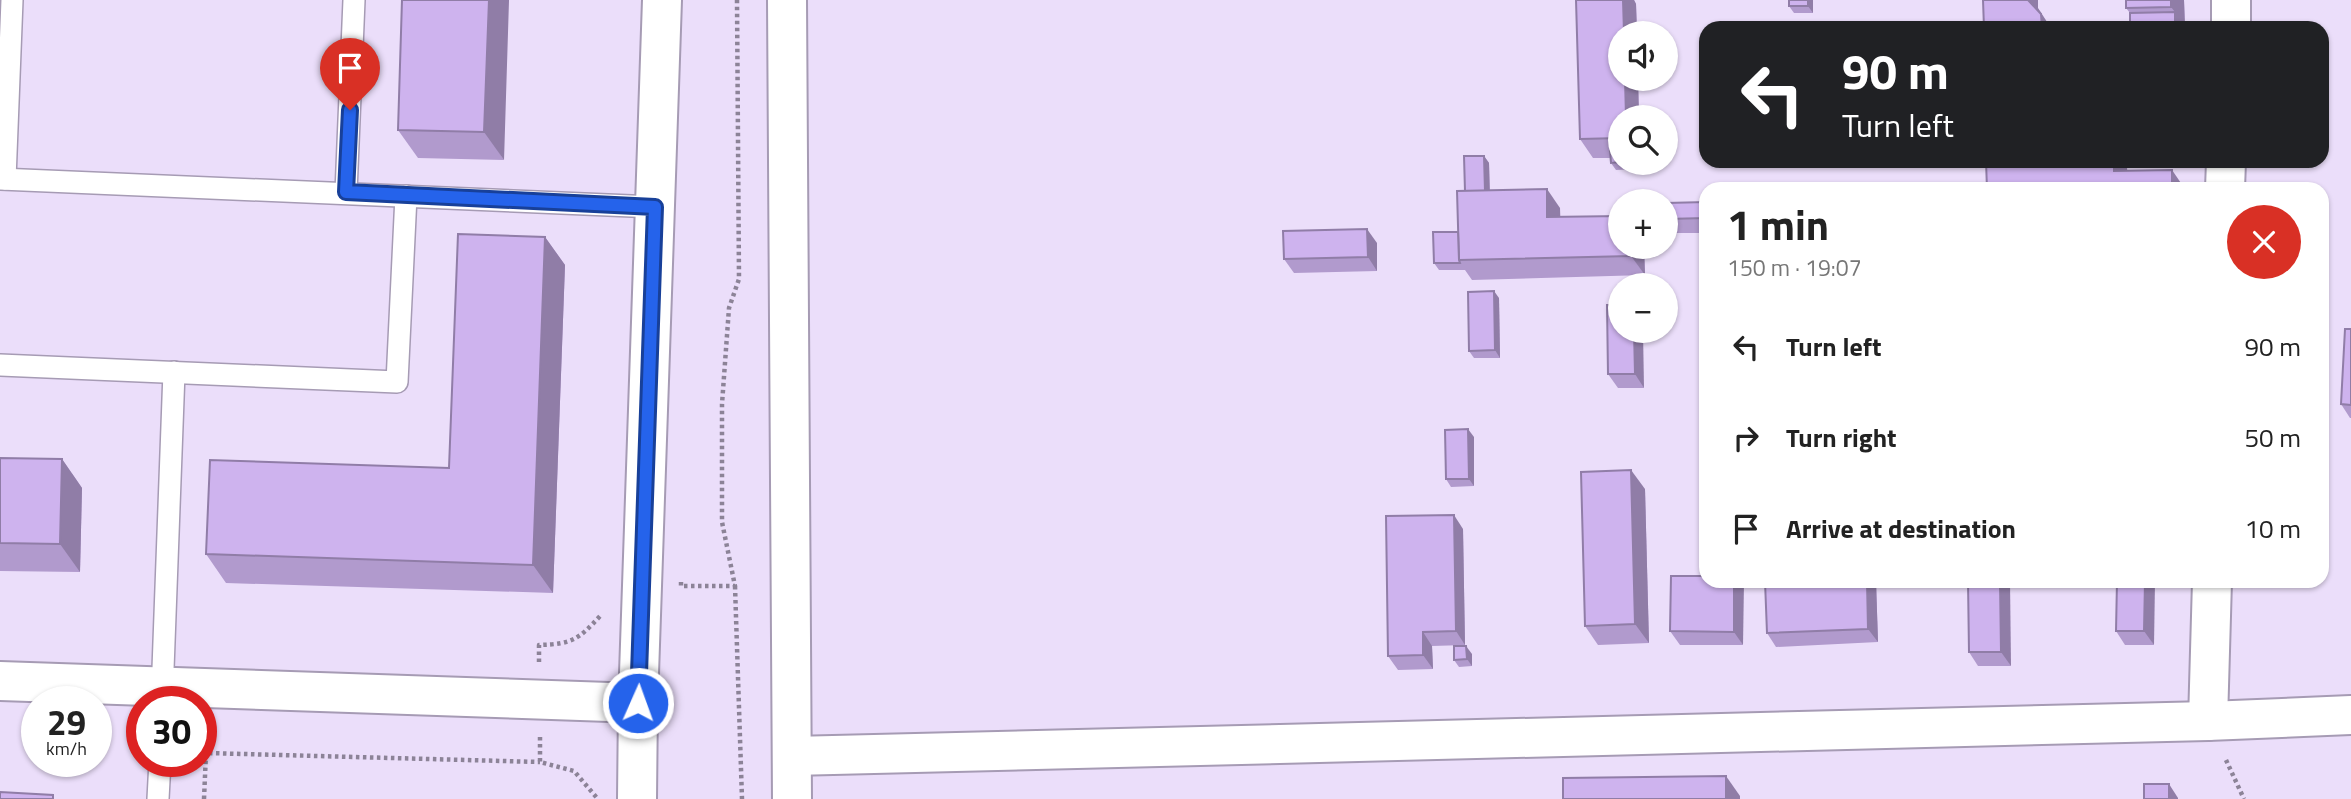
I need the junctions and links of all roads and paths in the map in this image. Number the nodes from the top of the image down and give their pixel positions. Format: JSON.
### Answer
{"nodes":[{"id":1,"x":12,"y":0,"type":"edge"},
{"id":2,"x":354,"y":0,"type":"edge"},
{"id":3,"x":662,"y":0,"type":"edge"},
{"id":4,"x":737,"y":0,"type":"edge"},
{"id":5,"x":787,"y":0,"type":"edge"},
{"id":6,"x":2231,"y":0,"type":"edge"},
{"id":7,"x":2231,"y":21,"type":"edge"},
{"id":8,"x":3,"y":179,"type":"edge"},
{"id":9,"x":346,"y":192,"type":"junction"},
{"id":10,"x":406,"y":196,"type":"junction"},
{"id":11,"x":655,"y":207,"type":"junction"},
{"id":12,"x":0,"y":365,"type":"edge"},
{"id":13,"x":174,"y":372,"type":"junction"},
{"id":14,"x":682,"y":572,"type":"dead end"},
{"id":15,"x":735,"y":586,"type":"junction"},
{"id":16,"x":2212,"y":588,"type":"edge"},
{"id":17,"x":0,"y":681,"type":"edge"},
{"id":18,"x":162,"y":686,"type":"edge"},
{"id":19,"x":126,"y":691,"type":"edge"},
{"id":20,"x":217,"y":695,"type":"edge"},
{"id":21,"x":638,"y":703,"type":"junction"},
{"id":22,"x":2351,"y":715,"type":"edge"},
{"id":23,"x":2208,"y":721,"type":"junction"},
{"id":24,"x":792,"y":756,"type":"junction"},
{"id":25,"x":540,"y":762,"type":"dead end"},
{"id":26,"x":159,"y":777,"type":"edge"},
{"id":27,"x":158,"y":799,"type":"edge"},
{"id":28,"x":204,"y":799,"type":"edge"},
{"id":29,"x":637,"y":799,"type":"edge"},
{"id":30,"x":742,"y":799,"type":"edge"},
{"id":31,"x":792,"y":799,"type":"edge"}],
"edges":[{"from":1,"to":8,"type":"lane"},
{"from":2,"to":9,"type":"lane"},
{"from":3,"to":11,"type":"street"},
{"from":4,"to":15,"type":"path"},
{"from":5,"to":24,"type":"street"},
{"from":6,"to":7,"type":"street"},
{"from":8,"to":9,"type":"lane"},
{"from":9,"to":10,"type":"lane"},
{"from":10,"to":11,"type":"lane"},
{"from":10,"to":13,"type":"lane"},
{"from":11,"to":21,"type":"street"},
{"from":12,"to":13,"type":"lane"},
{"from":13,"to":18,"type":"lane"},
{"from":14,"to":15,"type":"path"},
{"from":15,"to":30,"type":"path"},
{"from":16,"to":23,"type":"street"},
{"from":17,"to":19,"type":"street"},
{"from":20,"to":21,"type":"street"},
{"from":21,"to":29,"type":"street"},
{"from":22,"to":23,"type":"street"},
{"from":23,"to":24,"type":"street"},
{"from":24,"to":31,"type":"street"},
{"from":25,"to":28,"type":"path"},
{"from":26,"to":27,"type":"lane"}]}
